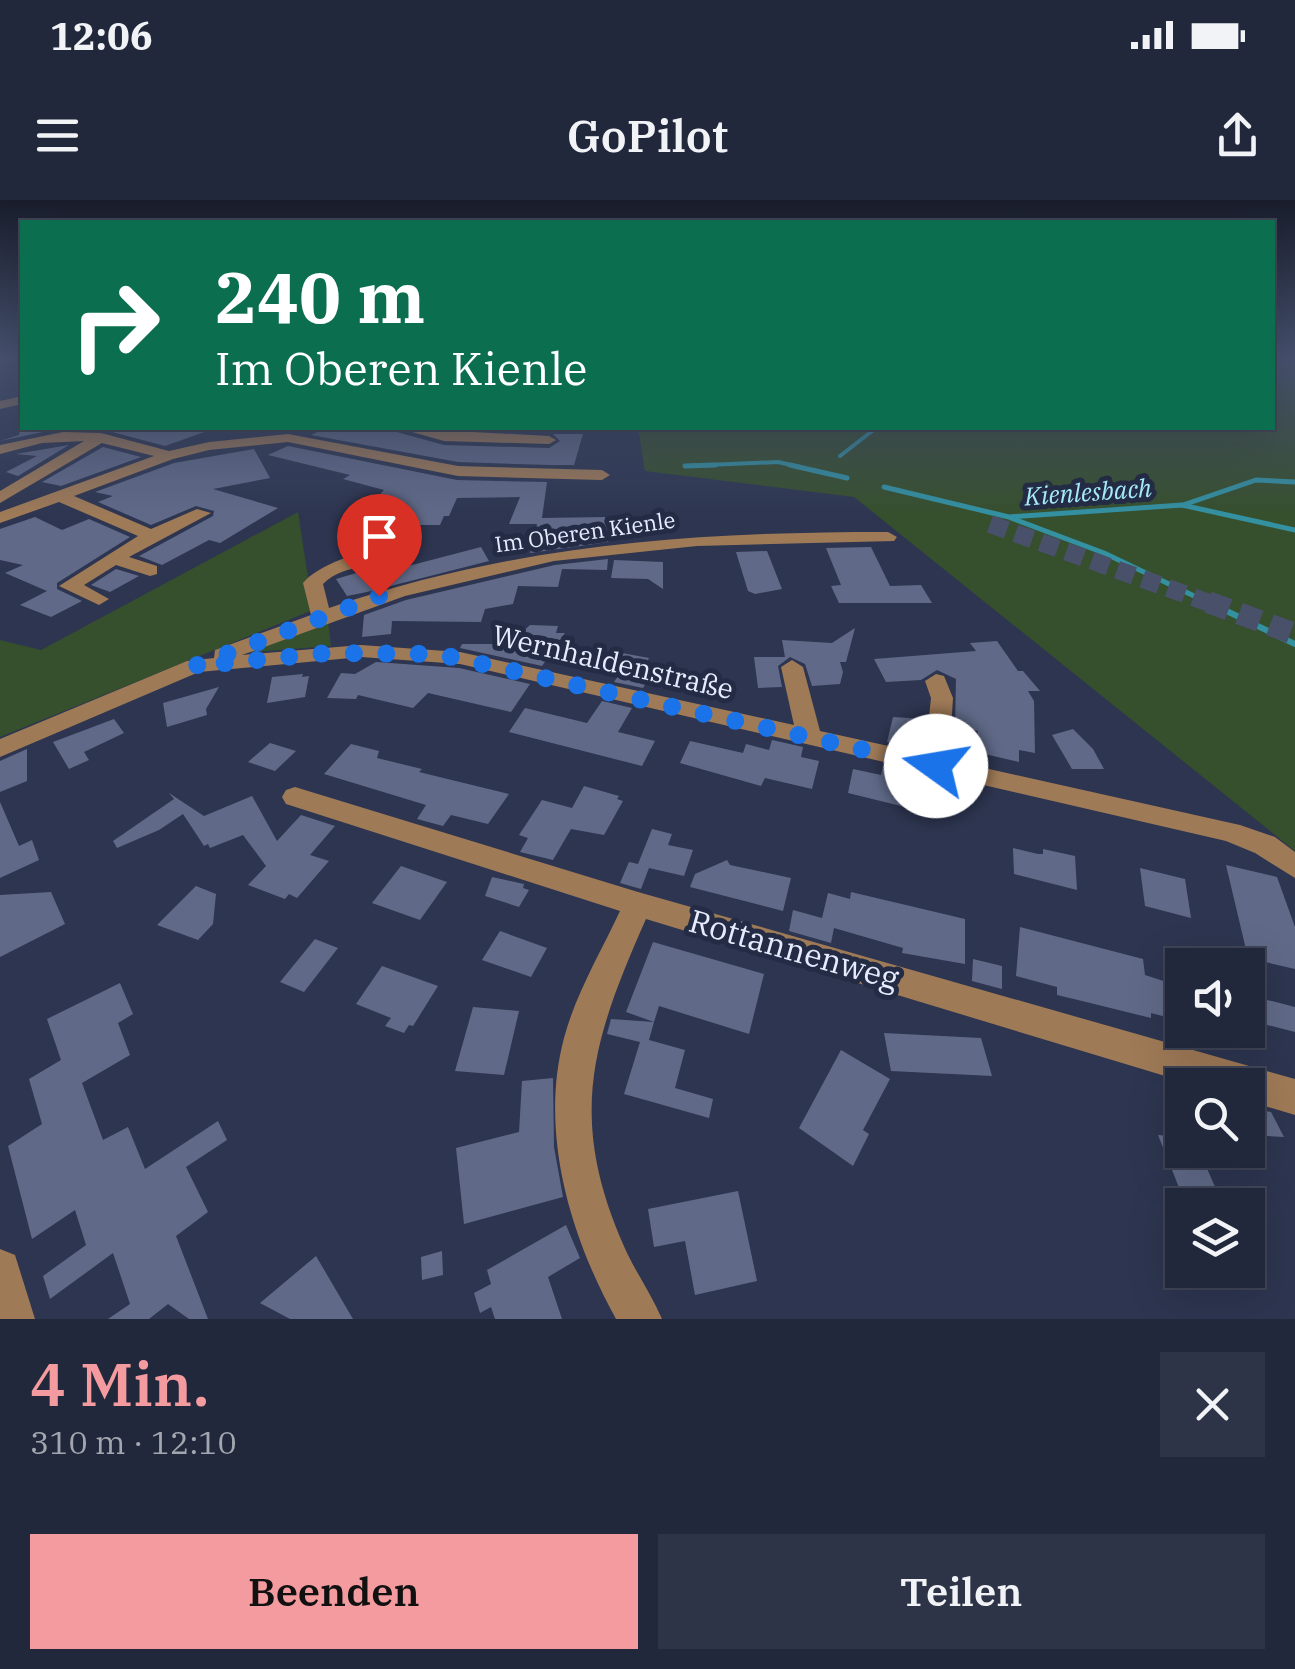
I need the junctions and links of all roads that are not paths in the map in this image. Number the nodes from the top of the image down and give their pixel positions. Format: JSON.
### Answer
{"nodes":[{"id":1,"x":115,"y":430,"type":"edge"},
{"id":2,"x":303,"y":430,"type":"edge"},
{"id":3,"x":414,"y":430,"type":"edge"},
{"id":4,"x":100,"y":438,"type":"junction"},
{"id":5,"x":288,"y":438,"type":"junction"},
{"id":6,"x":549,"y":440,"type":"dead end"},
{"id":7,"x":0,"y":450,"type":"edge"},
{"id":8,"x":168,"y":456,"type":"junction"},
{"id":9,"x":602,"y":475,"type":"dead end"},
{"id":10,"x":58,"y":496,"type":"junction"},
{"id":11,"x":0,"y":498,"type":"edge"},
{"id":12,"x":203,"y":513,"type":"dead end"},
{"id":13,"x":0,"y":518,"type":"edge"},
{"id":14,"x":151,"y":535,"type":"junction"},
{"id":15,"x":888,"y":537,"type":"dead end"},
{"id":16,"x":402,"y":554,"type":"dead end"},
{"id":17,"x":117,"y":559,"type":"junction"},
{"id":18,"x":150,"y":570,"type":"dead end"},
{"id":19,"x":99,"y":599,"type":"dead end"},
{"id":20,"x":321,"y":616,"type":"junction"},
{"id":21,"x":195,"y":666,"type":"junction"},
{"id":22,"x":792,"y":668,"type":"dead end"},
{"id":23,"x":936,"y":681,"type":"dead end"},
{"id":24,"x":809,"y":738,"type":"junction"},
{"id":25,"x":0,"y":749,"type":"edge"},
{"id":26,"x":936,"y":766,"type":"junction"},
{"id":27,"x":295,"y":797,"type":"dead end"},
{"id":28,"x":1295,"y":867,"type":"edge"},
{"id":29,"x":638,"y":904,"type":"junction"},
{"id":30,"x":1295,"y":1096,"type":"edge"},
{"id":31,"x":0,"y":1270,"type":"edge"},
{"id":32,"x":13,"y":1319,"type":"edge"},
{"id":33,"x":640,"y":1319,"type":"edge"}],
"edges":[{"from":1,"to":4,"type":"street"},
{"from":2,"to":5,"type":"street"},
{"from":3,"to":6,"type":"street"},
{"from":4,"to":7,"type":"street"},
{"from":4,"to":8,"type":"street"},
{"from":4,"to":11,"type":"street"},
{"from":5,"to":8,"type":"street"},
{"from":5,"to":9,"type":"street"},
{"from":8,"to":10,"type":"street"},
{"from":10,"to":13,"type":"street"},
{"from":10,"to":14,"type":"street"},
{"from":12,"to":14,"type":"street"},
{"from":14,"to":17,"type":"street"},
{"from":15,"to":20,"type":"street","name":"Im Oberen Kienle"},
{"from":16,"to":20,"type":"street"},
{"from":17,"to":18,"type":"street"},
{"from":17,"to":19,"type":"street"},
{"from":20,"to":21,"type":"street","name":"Im Oberen Kienle"},
{"from":21,"to":24,"type":"street","name":"Wernhaldenstraße"},
{"from":21,"to":25,"type":"street","name":"Wernhaldenstraße"},
{"from":22,"to":24,"type":"street"},
{"from":23,"to":26,"type":"street"},
{"from":24,"to":26,"type":"street","name":"Wernhaldenstraße"},
{"from":26,"to":28,"type":"street","name":"Wernhaldenstraße"},
{"from":27,"to":29,"type":"street","name":"Rottannenweg"},
{"from":29,"to":30,"type":"street","name":"Rottannenweg"},
{"from":29,"to":33,"type":"street"},
{"from":31,"to":32,"type":"street"}]}
